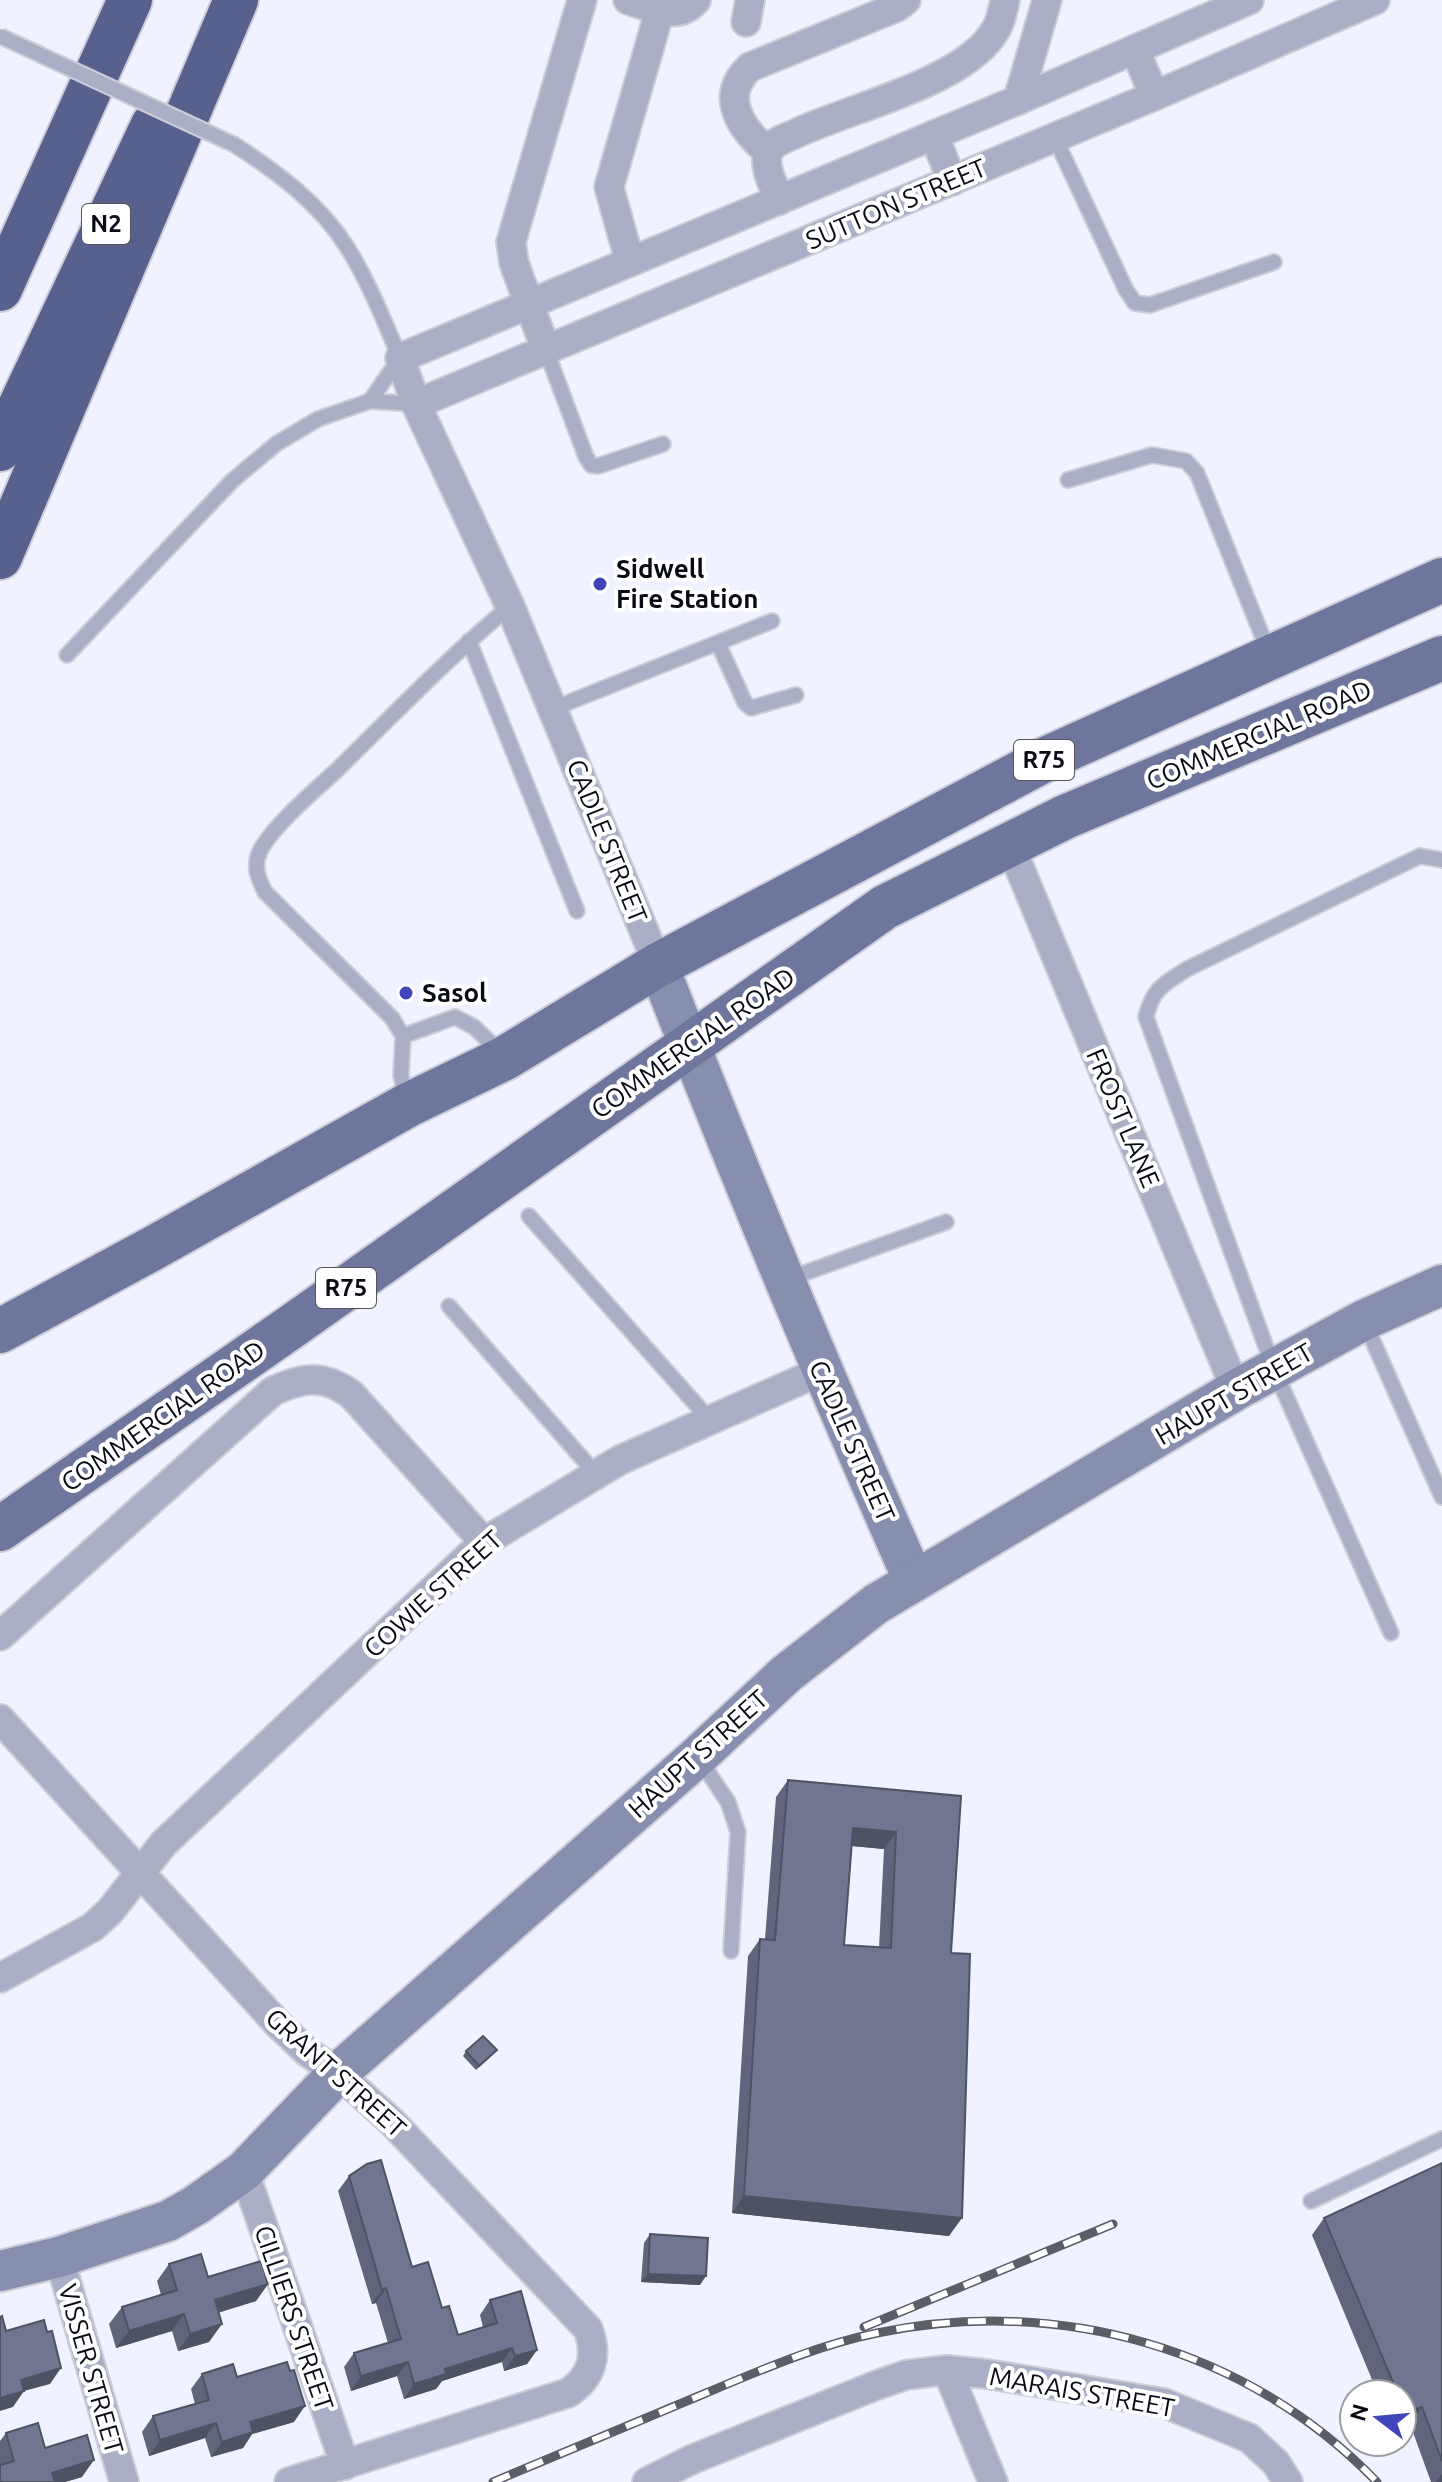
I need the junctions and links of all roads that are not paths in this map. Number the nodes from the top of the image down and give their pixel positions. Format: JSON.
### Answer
{"nodes":[{"id":1,"x":128,"y":0,"type":"edge"},
{"id":2,"x":213,"y":0,"type":"edge"},
{"id":3,"x":236,"y":0,"type":"edge"},
{"id":4,"x":582,"y":0,"type":"edge"},
{"id":5,"x":628,"y":0,"type":"edge"},
{"id":6,"x":696,"y":0,"type":"edge"},
{"id":7,"x":906,"y":0,"type":"edge"},
{"id":8,"x":1005,"y":0,"type":"edge"},
{"id":9,"x":1047,"y":0,"type":"edge"},
{"id":10,"x":1249,"y":0,"type":"edge"},
{"id":11,"x":1375,"y":0,"type":"edge"},
{"id":12,"x":660,"y":10,"type":"junction"},
{"id":13,"x":0,"y":36,"type":"edge"},
{"id":14,"x":1135,"y":49,"type":"junction"},
{"id":15,"x":1154,"y":96,"type":"junction"},
{"id":16,"x":1018,"y":100,"type":"junction"},
{"id":17,"x":934,"y":135,"type":"junction"},
{"id":18,"x":1055,"y":138,"type":"junction"},
{"id":19,"x":768,"y":152,"type":"junction"},
{"id":20,"x":952,"y":181,"type":"junction"},
{"id":21,"x":780,"y":200,"type":"junction"},
{"id":22,"x":0,"y":234,"type":"edge"},
{"id":23,"x":630,"y":262,"type":"junction"},
{"id":24,"x":1274,"y":262,"type":"dead end"},
{"id":25,"x":0,"y":289,"type":"edge"},
{"id":26,"x":528,"y":305,"type":"junction"},
{"id":27,"x":546,"y":350,"type":"junction"},
{"id":28,"x":400,"y":358,"type":"junction"},
{"id":29,"x":370,"y":401,"type":"junction"},
{"id":30,"x":416,"y":404,"type":"junction"},
{"id":31,"x":663,"y":444,"type":"dead end"},
{"id":32,"x":0,"y":449,"type":"edge"},
{"id":33,"x":1068,"y":480,"type":"dead end"},
{"id":34,"x":0,"y":557,"type":"edge"},
{"id":35,"x":1442,"y":580,"type":"edge"},
{"id":36,"x":510,"y":606,"type":"junction"},
{"id":37,"x":772,"y":621,"type":"dead end"},
{"id":38,"x":469,"y":641,"type":"junction"},
{"id":39,"x":718,"y":643,"type":"junction"},
{"id":40,"x":67,"y":655,"type":"dead end"},
{"id":41,"x":1271,"y":657,"type":"junction"},
{"id":42,"x":1442,"y":658,"type":"edge"},
{"id":43,"x":796,"y":695,"type":"dead end"},
{"id":44,"x":552,"y":709,"type":"junction"},
{"id":45,"x":1010,"y":845,"type":"junction"},
{"id":46,"x":1442,"y":860,"type":"edge"},
{"id":47,"x":577,"y":911,"type":"dead end"},
{"id":48,"x":658,"y":965,"type":"junction"},
{"id":49,"x":403,"y":1036,"type":"junction"},
{"id":50,"x":690,"y":1046,"type":"junction"},
{"id":51,"x":505,"y":1058,"type":"junction"},
{"id":52,"x":408,"y":1105,"type":"junction"},
{"id":53,"x":529,"y":1216,"type":"dead end"},
{"id":54,"x":946,"y":1222,"type":"dead end"},
{"id":55,"x":784,"y":1280,"type":"junction"},
{"id":56,"x":1442,"y":1285,"type":"edge"},
{"id":57,"x":449,"y":1306,"type":"dead end"},
{"id":58,"x":1364,"y":1320,"type":"junction"},
{"id":59,"x":0,"y":1331,"type":"edge"},
{"id":60,"x":1274,"y":1369,"type":"junction"},
{"id":61,"x":821,"y":1371,"type":"junction"},
{"id":62,"x":1236,"y":1390,"type":"junction"},
{"id":63,"x":709,"y":1419,"type":"junction"},
{"id":64,"x":595,"y":1473,"type":"junction"},
{"id":65,"x":1442,"y":1497,"type":"edge"},
{"id":66,"x":0,"y":1529,"type":"edge"},
{"id":67,"x":484,"y":1542,"type":"junction"},
{"id":68,"x":914,"y":1581,"type":"junction"},
{"id":69,"x":1391,"y":1633,"type":"dead end"},
{"id":70,"x":0,"y":1636,"type":"edge"},
{"id":71,"x":0,"y":1719,"type":"edge"},
{"id":72,"x":697,"y":1757,"type":"junction"},
{"id":73,"x":142,"y":1872,"type":"junction"},
{"id":74,"x":731,"y":1951,"type":"dead end"},
{"id":75,"x":0,"y":1978,"type":"edge"},
{"id":76,"x":338,"y":2073,"type":"junction"},
{"id":77,"x":1442,"y":2139,"type":"edge"},
{"id":78,"x":244,"y":2171,"type":"junction"},
{"id":79,"x":1311,"y":2201,"type":"dead end"},
{"id":80,"x":59,"y":2257,"type":"junction"},
{"id":81,"x":0,"y":2271,"type":"edge"},
{"id":82,"x":947,"y":2370,"type":"junction"},
{"id":83,"x":345,"y":2465,"type":"junction"},
{"id":84,"x":698,"y":2471,"type":"edge"},
{"id":85,"x":124,"y":2482,"type":"edge"},
{"id":86,"x":289,"y":2482,"type":"edge"},
{"id":87,"x":647,"y":2482,"type":"edge"},
{"id":88,"x":993,"y":2482,"type":"edge"},
{"id":89,"x":1288,"y":2482,"type":"edge"}],
"edges":[{"from":1,"to":22,"type":"highway"},
{"from":1,"to":25,"type":"highway"},
{"from":2,"to":32,"type":"highway","number":"N2"},
{"from":3,"to":34,"type":"highway"},
{"from":4,"to":26,"type":"street"},
{"from":5,"to":12,"type":"street"},
{"from":6,"to":12,"type":"street"},
{"from":7,"to":19,"type":"street"},
{"from":8,"to":19,"type":"street"},
{"from":9,"to":16,"type":"street"},
{"from":10,"to":14,"type":"street","name":"SUTTON STREET"},
{"from":11,"to":15,"type":"street","name":"SUTTON STREET"},
{"from":12,"to":23,"type":"street"},
{"from":13,"to":28,"type":"lane","name":"CADLE STREET","bridge":true},
{"from":14,"to":15,"type":"street"},
{"from":14,"to":16,"type":"street","name":"SUTTON STREET"},
{"from":15,"to":18,"type":"street","name":"SUTTON STREET"},
{"from":16,"to":17,"type":"street","name":"SUTTON STREET"},
{"from":17,"to":20,"type":"street"},
{"from":17,"to":21,"type":"street","name":"SUTTON STREET"},
{"from":18,"to":20,"type":"street","name":"SUTTON STREET"},
{"from":18,"to":24,"type":"lane"},
{"from":19,"to":21,"type":"street"},
{"from":20,"to":27,"type":"street","name":"SUTTON STREET"},
{"from":21,"to":23,"type":"street","name":"SUTTON STREET"},
{"from":23,"to":26,"type":"street","name":"SUTTON STREET"},
{"from":26,"to":27,"type":"street"},
{"from":26,"to":28,"type":"street","name":"SUTTON STREET"},
{"from":27,"to":30,"type":"street","name":"SUTTON STREET"},
{"from":27,"to":31,"type":"lane"},
{"from":28,"to":29,"type":"lane"},
{"from":28,"to":30,"type":"street","name":"CADLE STREET"},
{"from":29,"to":30,"type":"lane"},
{"from":29,"to":40,"type":"lane"},
{"from":30,"to":36,"type":"street","name":"CADLE STREET"},
{"from":33,"to":41,"type":"lane"},
{"from":35,"to":41,"type":"main road","number":"R75"},
{"from":36,"to":38,"type":"lane"},
{"from":36,"to":44,"type":"street","name":"CADLE STREET"},
{"from":37,"to":39,"type":"lane"},
{"from":38,"to":47,"type":"lane"},
{"from":38,"to":49,"type":"lane"},
{"from":39,"to":43,"type":"lane"},
{"from":39,"to":44,"type":"lane"},
{"from":41,"to":48,"type":"main road","number":"R75"},
{"from":42,"to":45,"type":"main road","name":"COMMERCIAL ROAD","number":"R75"},
{"from":44,"to":48,"type":"street","name":"CADLE STREET"},
{"from":45,"to":50,"type":"main road","name":"COMMERCIAL ROAD","number":"R75"},
{"from":45,"to":62,"type":"street","name":"FROST LANE"},
{"from":46,"to":60,"type":"lane"},
{"from":48,"to":50,"type":"street","name":"CADLE STREET"},
{"from":48,"to":51,"type":"main road","number":"R75"},
{"from":49,"to":51,"type":"lane"},
{"from":49,"to":52,"type":"lane"},
{"from":50,"to":55,"type":"street","name":"CADLE STREET"},
{"from":50,"to":66,"type":"main road","name":"COMMERCIAL ROAD","number":"R75"},
{"from":51,"to":52,"type":"main road","number":"R75"},
{"from":52,"to":59,"type":"main road","number":"R75"},
{"from":53,"to":63,"type":"lane"},
{"from":54,"to":55,"type":"lane"},
{"from":55,"to":61,"type":"street","name":"CADLE STREET"},
{"from":56,"to":58,"type":"street","name":"HAUPT STREET"},
{"from":57,"to":64,"type":"lane"},
{"from":58,"to":60,"type":"street","name":"HAUPT STREET"},
{"from":58,"to":65,"type":"lane"},
{"from":60,"to":62,"type":"street","name":"HAUPT STREET"},
{"from":60,"to":69,"type":"lane"},
{"from":61,"to":63,"type":"street","name":"COWIE STREET"},
{"from":61,"to":68,"type":"street","name":"CADLE STREET"},
{"from":62,"to":68,"type":"street","name":"HAUPT STREET"},
{"from":63,"to":64,"type":"street","name":"COWIE STREET"},
{"from":64,"to":67,"type":"street","name":"COWIE STREET"},
{"from":67,"to":70,"type":"street","name":"COMMERCIAL ROAD"},
{"from":67,"to":73,"type":"street","name":"COWIE STREET"},
{"from":68,"to":72,"type":"street","name":"HAUPT STREET"},
{"from":71,"to":73,"type":"street","name":"GRANT STREET"},
{"from":72,"to":74,"type":"lane"},
{"from":72,"to":76,"type":"street","name":"HAUPT STREET"},
{"from":73,"to":75,"type":"street","name":"COWIE STREET"},
{"from":73,"to":76,"type":"street","name":"GRANT STREET"},
{"from":76,"to":78,"type":"street","name":"HAUPT STREET"},
{"from":76,"to":83,"type":"street","name":"GRANT STREET"},
{"from":77,"to":79,"type":"lane"},
{"from":78,"to":80,"type":"street","name":"HAUPT STREET"},
{"from":78,"to":83,"type":"street","name":"CILLIERS STREET"},
{"from":80,"to":81,"type":"street","name":"HAUPT STREET"},
{"from":80,"to":85,"type":"street","name":"VISSER STREET"},
{"from":82,"to":84,"type":"street","name":"MARAIS STREET"},
{"from":82,"to":88,"type":"street"},
{"from":82,"to":89,"type":"street","name":"MARAIS STREET"},
{"from":83,"to":86,"type":"street"},
{"from":84,"to":87,"type":"street","name":"MARAIS STREET"}]}
